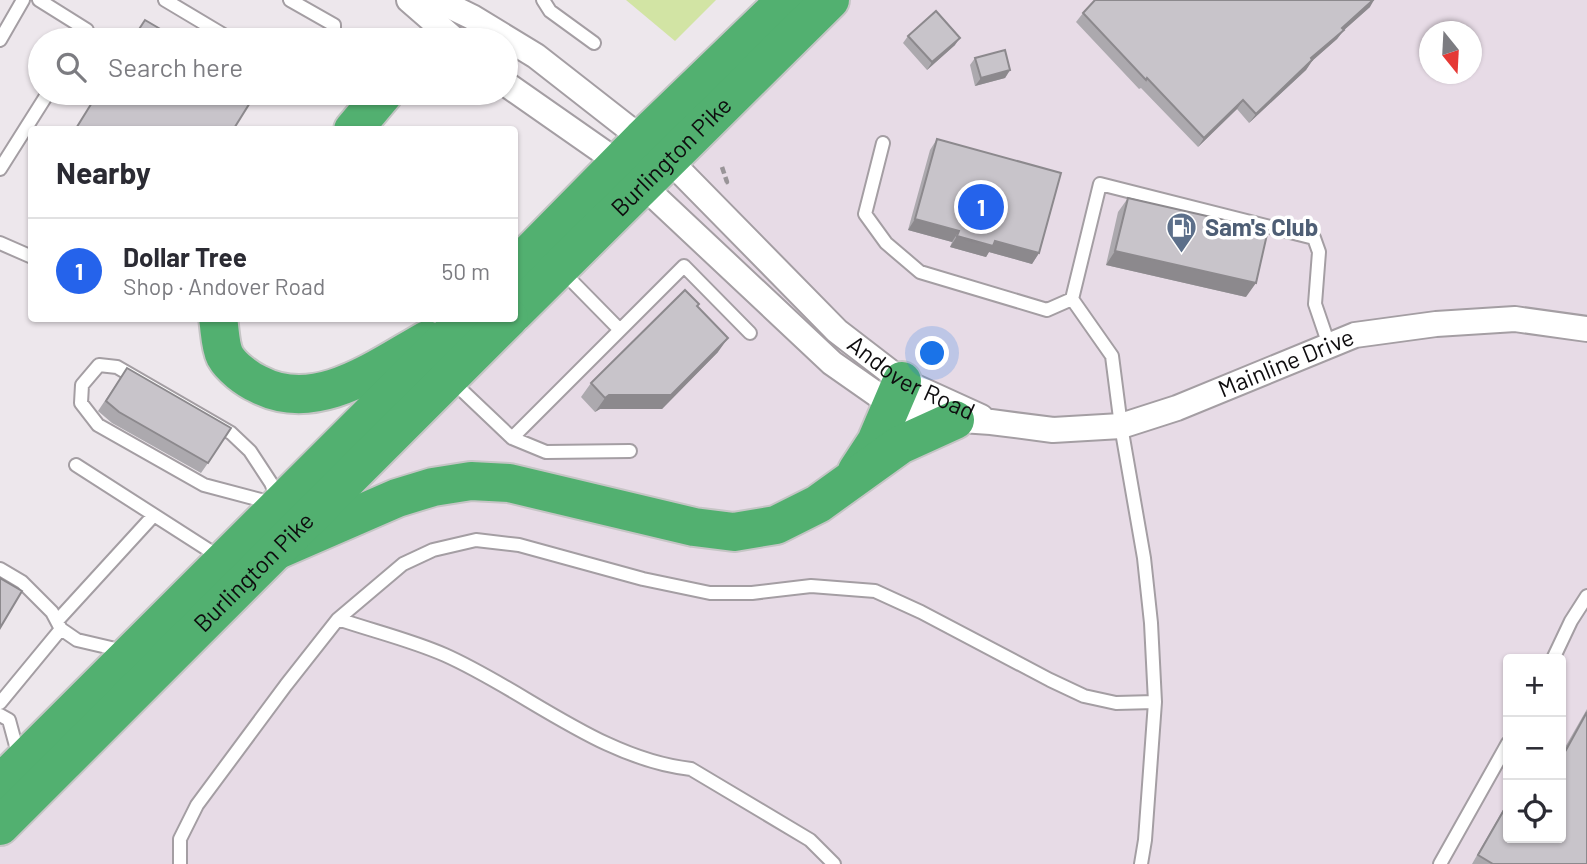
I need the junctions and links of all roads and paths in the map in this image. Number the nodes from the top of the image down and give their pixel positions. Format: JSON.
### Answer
{"nodes":[{"id":1,"x":23,"y":0,"type":"edge"},
{"id":2,"x":39,"y":0,"type":"edge"},
{"id":3,"x":165,"y":0,"type":"edge"},
{"id":4,"x":290,"y":0,"type":"edge"},
{"id":5,"x":409,"y":0,"type":"edge"},
{"id":6,"x":437,"y":0,"type":"edge"},
{"id":7,"x":543,"y":0,"type":"edge"},
{"id":8,"x":786,"y":0,"type":"edge"},
{"id":9,"x":830,"y":0,"type":"edge"},
{"id":10,"x":84,"y":28,"type":"edge"},
{"id":11,"x":212,"y":28,"type":"edge"},
{"id":12,"x":334,"y":28,"type":"edge"},
{"id":13,"x":441,"y":28,"type":"edge"},
{"id":14,"x":490,"y":28,"type":"edge"},
{"id":15,"x":0,"y":40,"type":"edge"},
{"id":16,"x":594,"y":43,"type":"dead end"},
{"id":17,"x":518,"y":45,"type":"edge"},
{"id":18,"x":518,"y":92,"type":"edge"},
{"id":19,"x":40,"y":105,"type":"edge"},
{"id":20,"x":374,"y":105,"type":"edge"},
{"id":21,"x":356,"y":126,"type":"edge"},
{"id":22,"x":883,"y":143,"type":"dead end"},
{"id":23,"x":643,"y":162,"type":"junction"},
{"id":24,"x":722,"y":167,"type":"dead end"},
{"id":25,"x":0,"y":169,"type":"edge"},
{"id":26,"x":727,"y":182,"type":"dead end"},
{"id":27,"x":0,"y":243,"type":"edge"},
{"id":28,"x":28,"y":255,"type":"edge"},
{"id":29,"x":518,"y":266,"type":"edge"},
{"id":30,"x":560,"y":268,"type":"junction"},
{"id":31,"x":1072,"y":299,"type":"junction"},
{"id":32,"x":518,"y":309,"type":"edge"},
{"id":33,"x":219,"y":322,"type":"edge"},
{"id":34,"x":461,"y":322,"type":"edge"},
{"id":35,"x":463,"y":322,"type":"edge"},
{"id":36,"x":505,"y":322,"type":"edge"},
{"id":37,"x":1587,"y":329,"type":"edge"},
{"id":38,"x":620,"y":330,"type":"junction"},
{"id":39,"x":750,"y":333,"type":"dead end"},
{"id":40,"x":1329,"y":345,"type":"junction"},
{"id":41,"x":450,"y":378,"type":"junction"},
{"id":42,"x":897,"y":393,"type":"junction"},
{"id":43,"x":973,"y":421,"type":"junction"},
{"id":44,"x":1121,"y":426,"type":"junction"},
{"id":45,"x":512,"y":438,"type":"junction"},
{"id":46,"x":630,"y":451,"type":"dead end"},
{"id":47,"x":76,"y":465,"type":"dead end"},
{"id":48,"x":848,"y":484,"type":"junction"},
{"id":49,"x":280,"y":505,"type":"junction"},
{"id":50,"x":154,"y":515,"type":"junction"},
{"id":51,"x":275,"y":551,"type":"junction"},
{"id":52,"x":225,"y":560,"type":"junction"},
{"id":53,"x":0,"y":569,"type":"edge"},
{"id":54,"x":1587,"y":596,"type":"edge"},
{"id":55,"x":338,"y":620,"type":"junction"},
{"id":56,"x":59,"y":625,"type":"junction"},
{"id":57,"x":132,"y":653,"type":"junction"},
{"id":58,"x":1555,"y":654,"type":"edge"},
{"id":59,"x":1155,"y":702,"type":"junction"},
{"id":60,"x":0,"y":703,"type":"edge"},
{"id":61,"x":0,"y":715,"type":"edge"},
{"id":62,"x":1503,"y":752,"type":"edge"},
{"id":63,"x":10,"y":774,"type":"edge"},
{"id":64,"x":0,"y":826,"type":"edge"},
{"id":65,"x":180,"y":864,"type":"edge"},
{"id":66,"x":834,"y":864,"type":"edge"},
{"id":67,"x":1141,"y":864,"type":"edge"},
{"id":68,"x":1440,"y":864,"type":"edge"}],
"edges":[{"from":1,"to":15,"type":"lane"},
{"from":2,"to":10,"type":"lane"},
{"from":3,"to":11,"type":"lane"},
{"from":4,"to":12,"type":"lane"},
{"from":5,"to":13,"type":"street"},
{"from":6,"to":14,"type":"street","name":"Andover Road"},
{"from":7,"to":16,"type":"lane"},
{"from":8,"to":23,"type":"highway","name":"Burlington Pike"},
{"from":9,"to":23,"type":"highway","name":"Burlington Pike"},
{"from":17,"to":23,"type":"street","name":"Andover Road"},
{"from":18,"to":23,"type":"street","name":"Andover Road"},
{"from":19,"to":25,"type":"lane"},
{"from":20,"to":21,"type":"highway"},
{"from":22,"to":31,"type":"lane"},
{"from":23,"to":29,"type":"highway","name":"Burlington Pike"},
{"from":23,"to":30,"type":"highway","name":"Burlington Pike"},
{"from":23,"to":42,"type":"street","name":"Andover Road"},
{"from":23,"to":42,"type":"street","name":"Andover Road"},
{"from":24,"to":26,"type":"path"},
{"from":27,"to":28,"type":"lane"},
{"from":30,"to":32,"type":"highway","name":"Burlington Pike"},
{"from":30,"to":38,"type":"lane"},
{"from":31,"to":40,"type":"lane"},
{"from":31,"to":44,"type":"lane"},
{"from":33,"to":34,"type":"highway"},
{"from":35,"to":49,"type":"highway","name":"Burlington Pike"},
{"from":36,"to":41,"type":"highway","name":"Burlington Pike"},
{"from":37,"to":40,"type":"street","name":"Mainline Drive"},
{"from":38,"to":39,"type":"lane"},
{"from":38,"to":45,"type":"lane"},
{"from":40,"to":44,"type":"street","name":"Mainline Drive"},
{"from":41,"to":45,"type":"lane"},
{"from":41,"to":51,"type":"highway","name":"Burlington Pike"},
{"from":42,"to":43,"type":"street","name":"Andover Road"},
{"from":42,"to":43,"type":"street","name":"Andover Road"},
{"from":42,"to":48,"type":"highway"},
{"from":43,"to":44,"type":"street","name":"Mainline Drive"},
{"from":43,"to":48,"type":"highway"},
{"from":44,"to":59,"type":"lane"},
{"from":45,"to":46,"type":"lane"},
{"from":47,"to":50,"type":"lane"},
{"from":48,"to":51,"type":"highway"},
{"from":49,"to":49,"type":"lane"},
{"from":49,"to":52,"type":"highway","name":"Burlington Pike"},
{"from":50,"to":52,"type":"lane"},
{"from":50,"to":56,"type":"lane"},
{"from":51,"to":64,"type":"highway","name":"Burlington Pike"},
{"from":52,"to":57,"type":"highway","name":"Burlington Pike"},
{"from":53,"to":56,"type":"lane"},
{"from":54,"to":58,"type":"lane"},
{"from":55,"to":59,"type":"lane"},
{"from":55,"to":65,"type":"lane"},
{"from":55,"to":66,"type":"lane"},
{"from":56,"to":57,"type":"lane"},
{"from":56,"to":60,"type":"lane"},
{"from":57,"to":63,"type":"highway","name":"Burlington Pike"},
{"from":59,"to":67,"type":"lane"},
{"from":61,"to":63,"type":"lane"},
{"from":62,"to":68,"type":"lane"}]}
